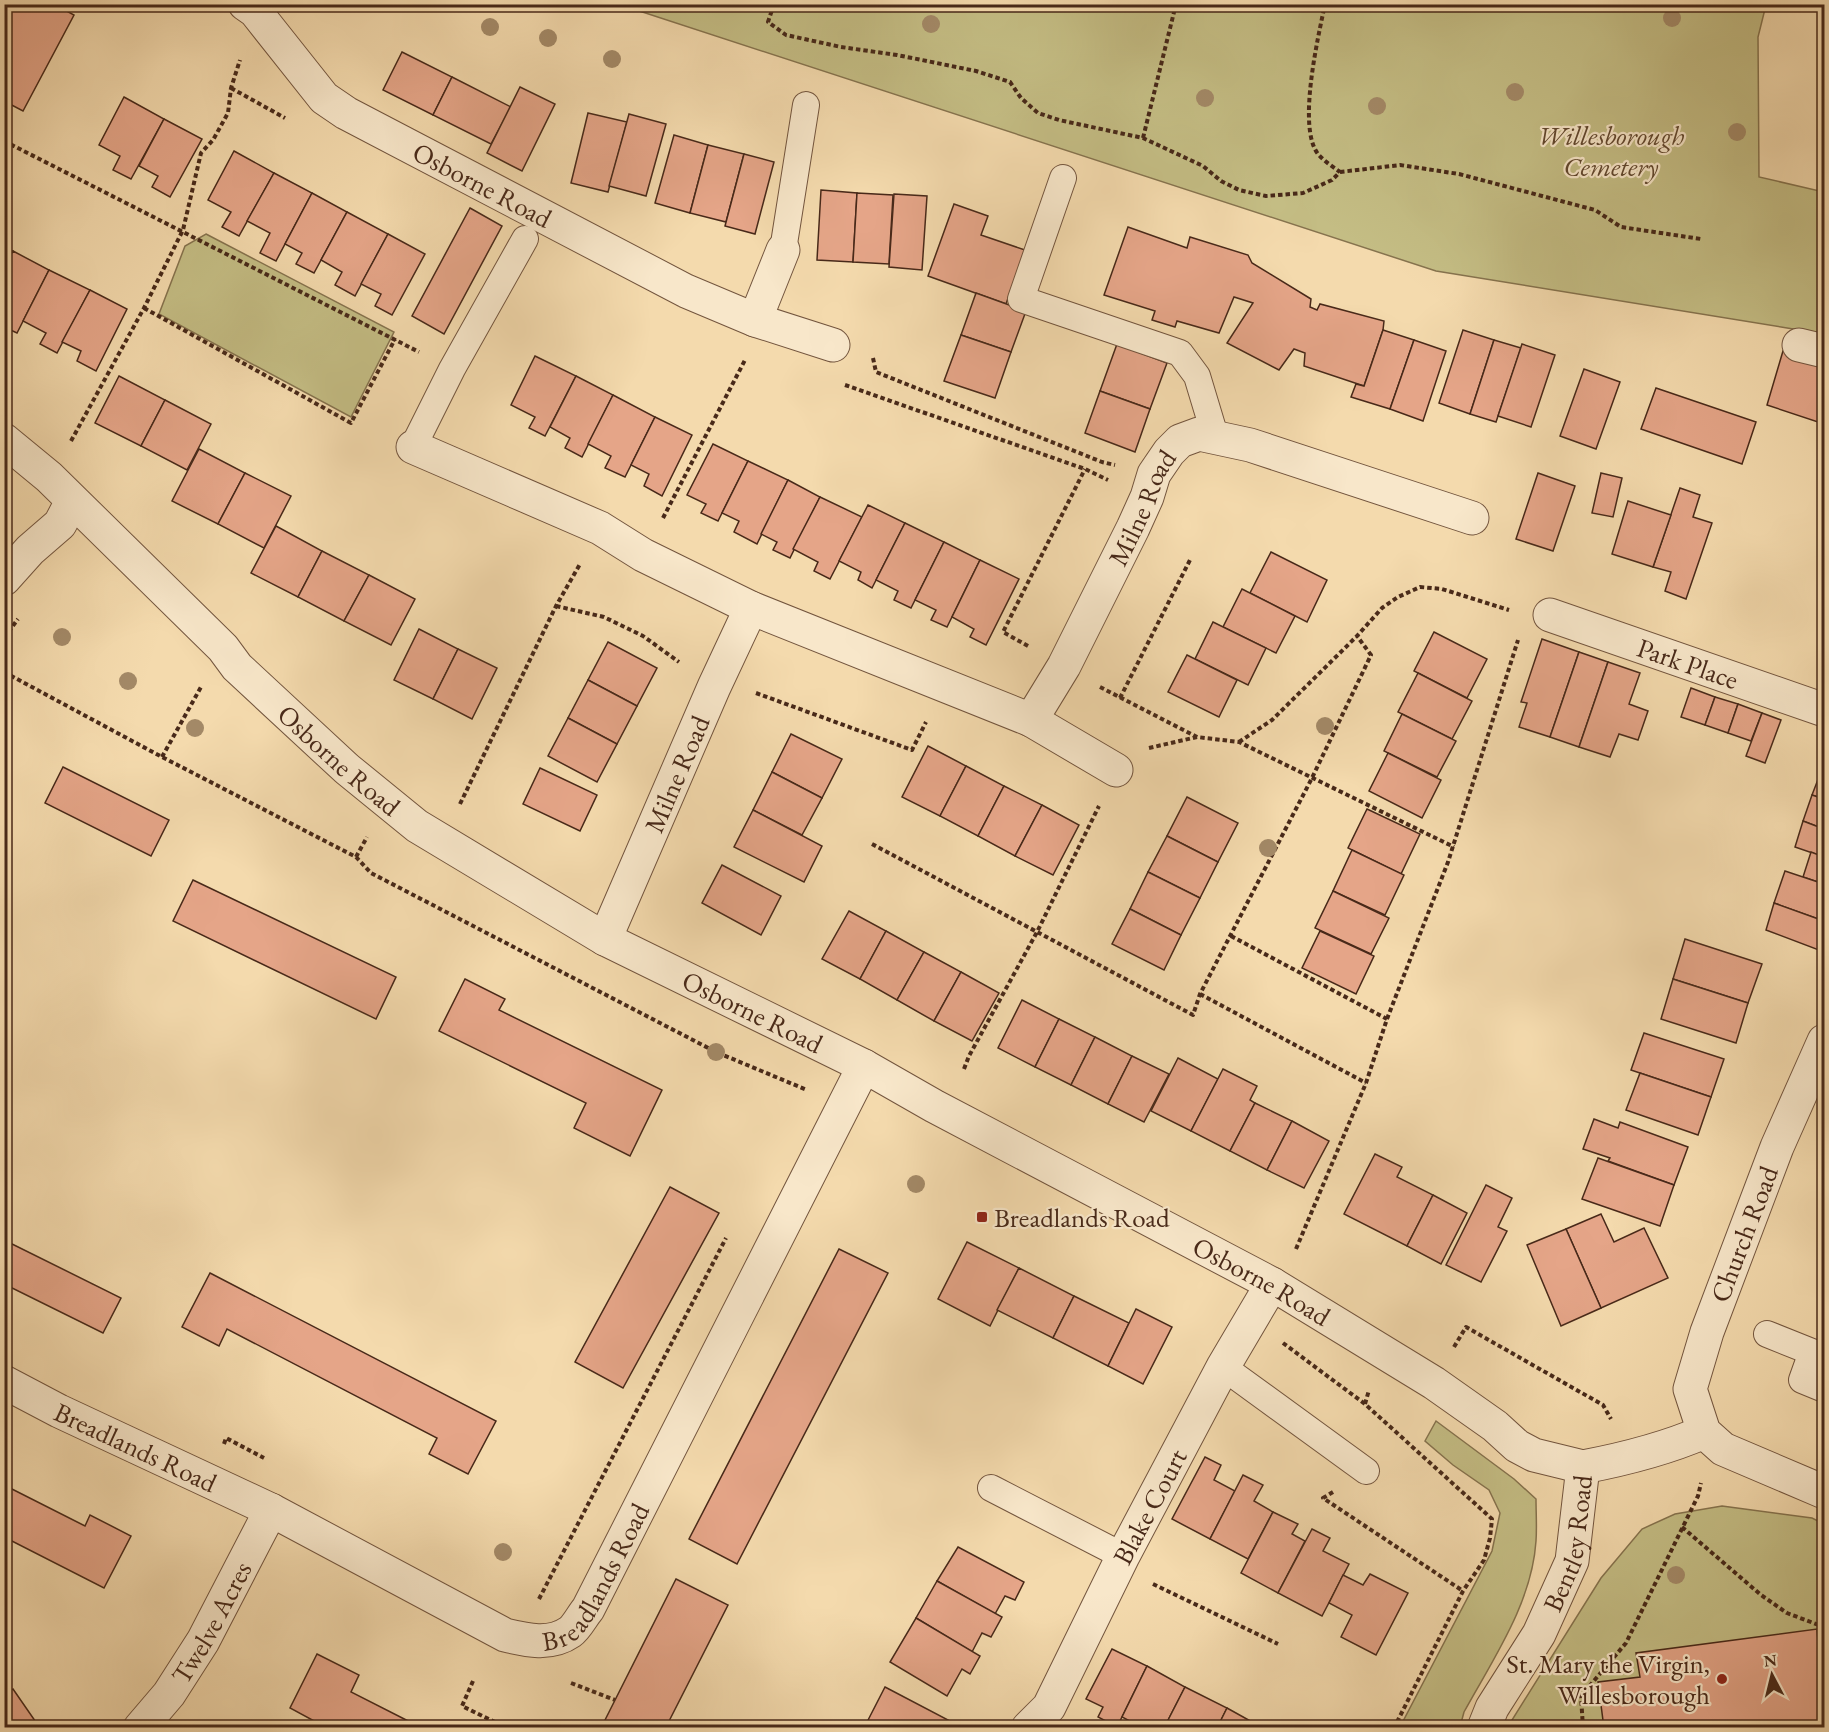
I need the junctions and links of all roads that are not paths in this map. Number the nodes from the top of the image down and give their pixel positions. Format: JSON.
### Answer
{"nodes":[{"id":1,"x":250,"y":8,"type":"edge"},
{"id":2,"x":806,"y":105,"type":"dead end"},
{"id":3,"x":1063,"y":178,"type":"dead end"},
{"id":4,"x":525,"y":239,"type":"dead end"},
{"id":5,"x":783,"y":250,"type":"joint"},
{"id":6,"x":755,"y":320,"type":"junction"},
{"id":7,"x":833,"y":345,"type":"road end"},
{"id":8,"x":1216,"y":439,"type":"junction"},
{"id":9,"x":4,"y":440,"type":"edge"},
{"id":10,"x":413,"y":447,"type":"joint"},
{"id":11,"x":72,"y":501,"type":"junction"},
{"id":12,"x":1472,"y":518,"type":"dead end"},
{"id":13,"x":4,"y":579,"type":"edge"},
{"id":14,"x":751,"y":608,"type":"junction"},
{"id":15,"x":1538,"y":616,"type":"road end"},
{"id":16,"x":1824,"y":710,"type":"edge"},
{"id":17,"x":1031,"y":720,"type":"junction"},
{"id":18,"x":1116,"y":770,"type":"road end"},
{"id":19,"x":605,"y":939,"type":"junction"},
{"id":20,"x":1824,"y":1041,"type":"edge"},
{"id":21,"x":864,"y":1066,"type":"junction"},
{"id":22,"x":1272,"y":1284,"type":"junction"},
{"id":23,"x":1767,"y":1334,"type":"dead end"},
{"id":24,"x":1223,"y":1367,"type":"junction"},
{"id":25,"x":4,"y":1382,"type":"edge"},
{"id":26,"x":1824,"y":1389,"type":"edge"},
{"id":27,"x":1704,"y":1432,"type":"junction"},
{"id":28,"x":1583,"y":1467,"type":"junction"},
{"id":29,"x":1366,"y":1471,"type":"road end"},
{"id":30,"x":991,"y":1488,"type":"dead end"},
{"id":31,"x":1824,"y":1492,"type":"edge"},
{"id":32,"x":271,"y":1510,"type":"junction"},
{"id":33,"x":1120,"y":1561,"type":"junction"},
{"id":34,"x":140,"y":1728,"type":"edge"},
{"id":35,"x":1028,"y":1728,"type":"edge"},
{"id":36,"x":1484,"y":1728,"type":"edge"}],
"edges":[{"from":1,"to":6,"type":"street","name":"Osborne Road"},
{"from":2,"to":5,"type":"lane"},
{"from":3,"to":8,"type":"lane"},
{"from":4,"to":10,"type":"lane"},
{"from":5,"to":6,"type":"street"},
{"from":6,"to":7,"type":"street","name":"Osborne Road"},
{"from":8,"to":12,"type":"street","name":"Milne Road"},
{"from":8,"to":17,"type":"street","name":"Milne Road"},
{"from":9,"to":11,"type":"street","name":"Osborne Road"},
{"from":10,"to":14,"type":"street"},
{"from":11,"to":13,"type":"street"},
{"from":11,"to":19,"type":"street","name":"Osborne Road"},
{"from":14,"to":17,"type":"street"},
{"from":14,"to":19,"type":"street","name":"Milne Road"},
{"from":15,"to":16,"type":"street","name":"Park Place"},
{"from":17,"to":18,"type":"street"},
{"from":19,"to":21,"type":"street","name":"Osborne Road"},
{"from":20,"to":27,"type":"street","name":"Church Road"},
{"from":21,"to":22,"type":"street","name":"Osborne Road"},
{"from":21,"to":32,"type":"street","name":"Breadlands Road"},
{"from":22,"to":24,"type":"street","name":"Blake Court"},
{"from":22,"to":28,"type":"street","name":"Osborne Road"},
{"from":23,"to":26,"type":"lane"},
{"from":24,"to":29,"type":"lane"},
{"from":24,"to":33,"type":"street","name":"Blake Court"},
{"from":25,"to":32,"type":"street","name":"Breadlands Road"},
{"from":27,"to":28,"type":"street","name":"Bentley Road"},
{"from":27,"to":31,"type":"street"},
{"from":28,"to":36,"type":"street","name":"Bentley Road"},
{"from":30,"to":33,"type":"lane"},
{"from":32,"to":34,"type":"street","name":"Twelve Acres"},
{"from":33,"to":35,"type":"street","name":"Blake Court"}]}
